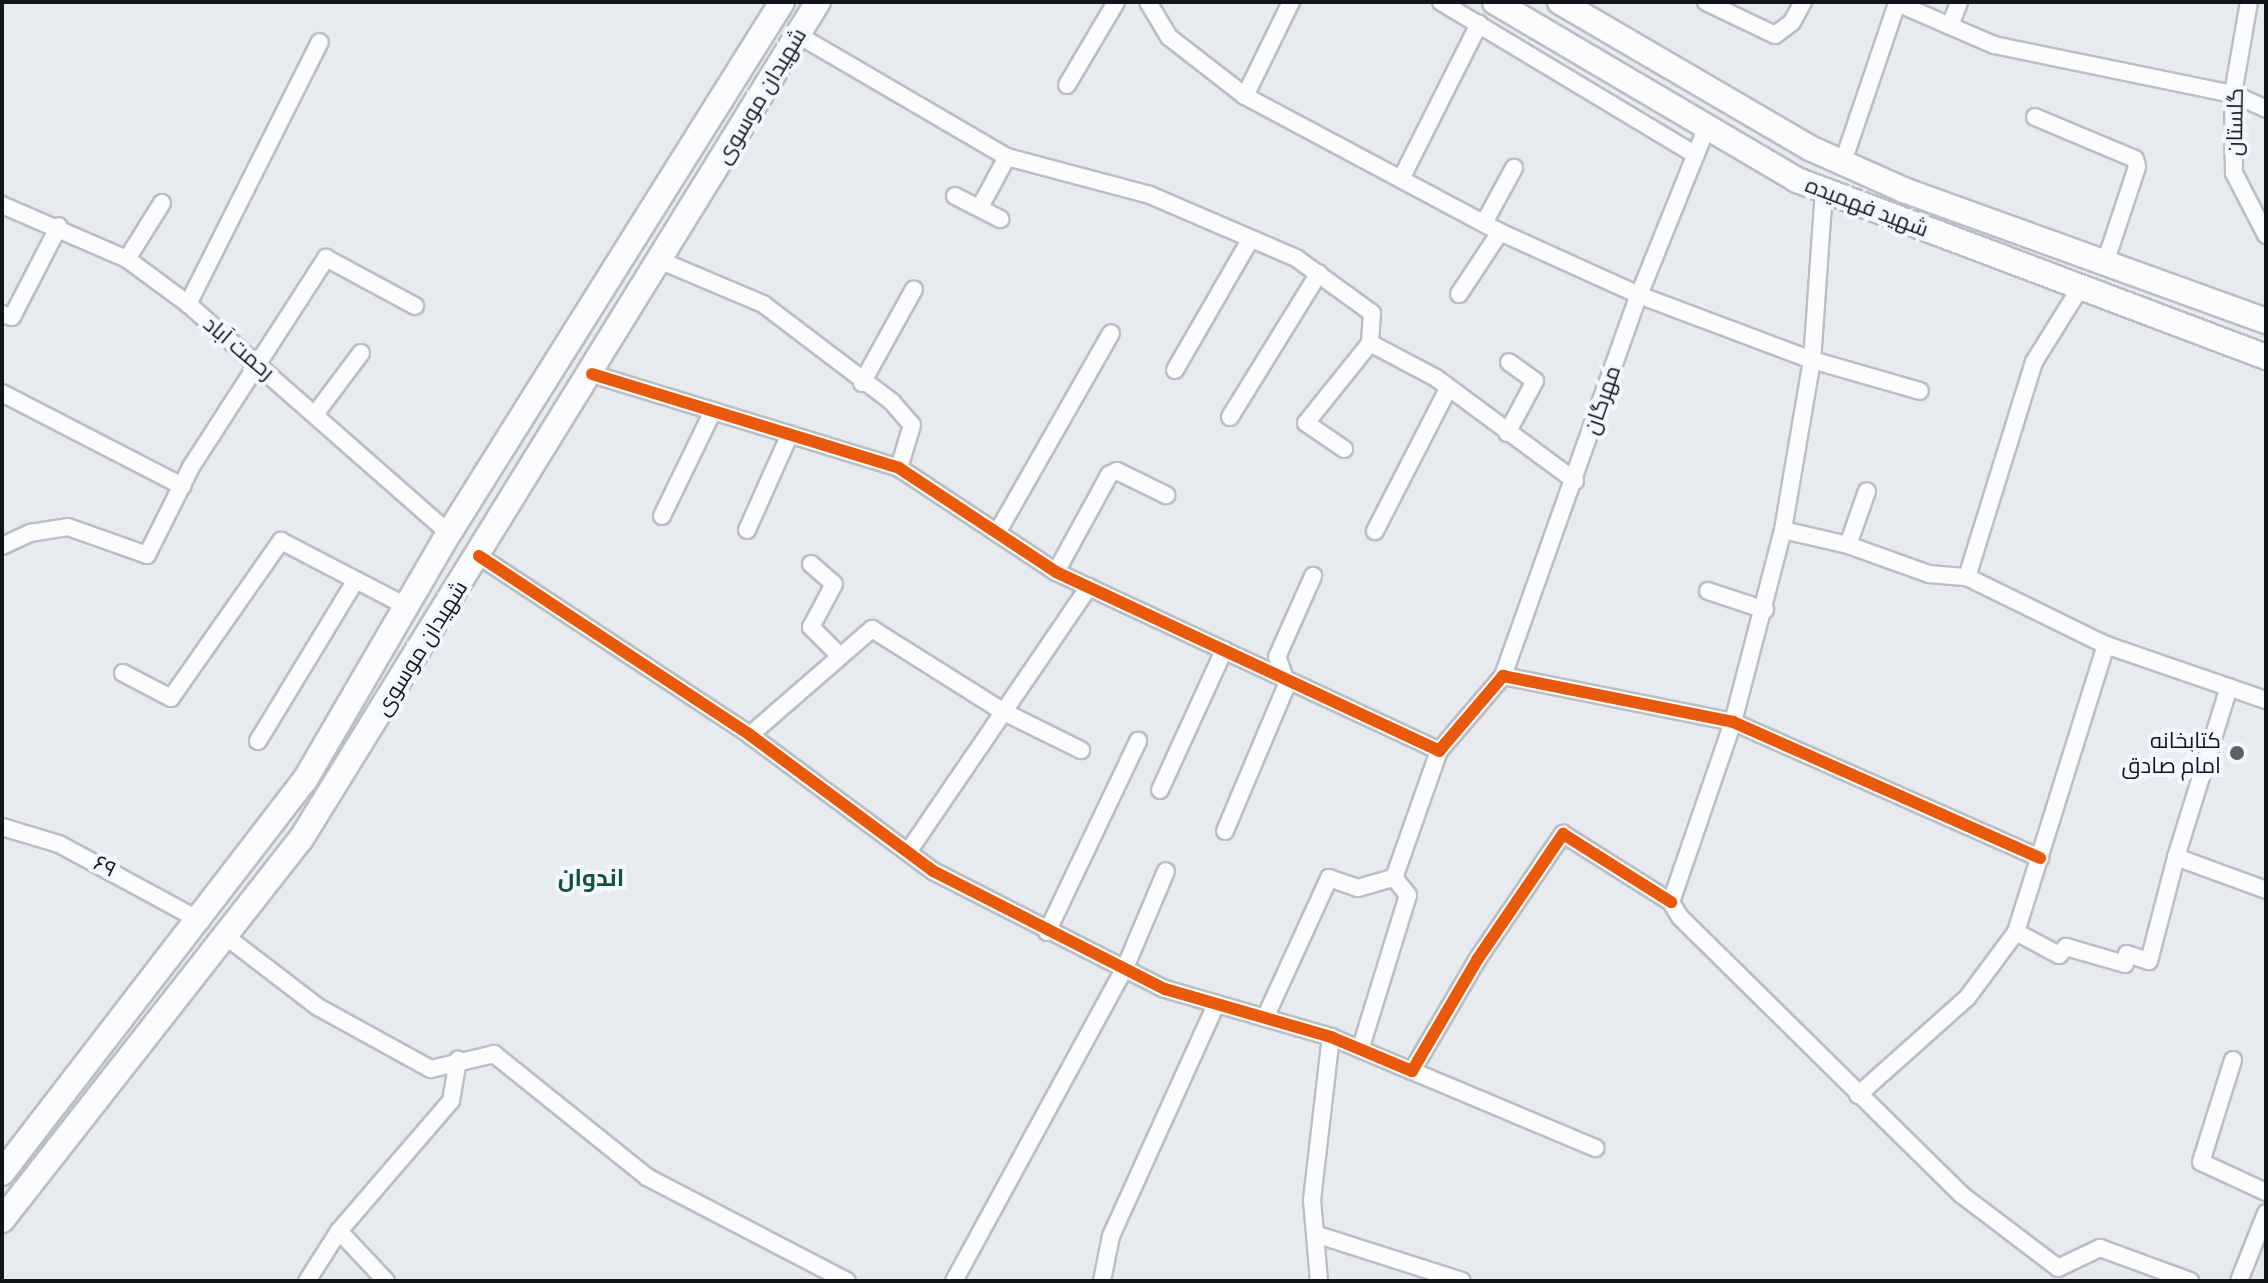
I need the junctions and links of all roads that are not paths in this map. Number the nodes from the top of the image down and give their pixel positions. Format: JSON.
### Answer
{"nodes":[{"id":1,"x":782,"y":2,"type":"edge"},
{"id":2,"x":818,"y":2,"type":"edge"},
{"id":3,"x":1116,"y":2,"type":"edge"},
{"id":4,"x":1148,"y":2,"type":"edge"},
{"id":5,"x":1291,"y":2,"type":"edge"},
{"id":6,"x":1441,"y":2,"type":"edge"},
{"id":7,"x":1495,"y":2,"type":"edge"},
{"id":8,"x":1559,"y":2,"type":"edge"},
{"id":9,"x":1706,"y":2,"type":"edge"},
{"id":10,"x":1803,"y":2,"type":"edge"},
{"id":11,"x":1896,"y":2,"type":"edge"},
{"id":12,"x":1959,"y":2,"type":"edge"},
{"id":13,"x":2249,"y":2,"type":"edge"},
{"id":14,"x":1479,"y":24,"type":"junction"},
{"id":15,"x":1600,"y":25,"type":"junction"},
{"id":16,"x":1950,"y":26,"type":"junction"},
{"id":17,"x":1541,"y":29,"type":"junction"},
{"id":18,"x":798,"y":35,"type":"junction"},
{"id":19,"x":320,"y":42,"type":"dead end"},
{"id":20,"x":1585,"y":55,"type":"junction"},
{"id":21,"x":1067,"y":85,"type":"dead end"},
{"id":22,"x":2233,"y":94,"type":"junction"},
{"id":23,"x":1245,"y":96,"type":"junction"},
{"id":24,"x":2266,"y":109,"type":"edge"},
{"id":25,"x":2035,"y":117,"type":"dead end"},
{"id":26,"x":1707,"y":127,"type":"junction"},
{"id":27,"x":1696,"y":155,"type":"junction"},
{"id":28,"x":1007,"y":157,"type":"junction"},
{"id":29,"x":1843,"y":162,"type":"junction"},
{"id":30,"x":1514,"y":168,"type":"dead end"},
{"id":31,"x":1401,"y":179,"type":"junction"},
{"id":32,"x":1824,"y":190,"type":"junction"},
{"id":33,"x":955,"y":196,"type":"dead end"},
{"id":34,"x":162,"y":203,"type":"dead end"},
{"id":35,"x":2,"y":205,"type":"edge"},
{"id":36,"x":980,"y":207,"type":"junction"},
{"id":37,"x":1000,"y":219,"type":"dead end"},
{"id":38,"x":59,"y":226,"type":"junction"},
{"id":39,"x":1492,"y":228,"type":"junction"},
{"id":40,"x":2266,"y":235,"type":"edge"},
{"id":41,"x":1250,"y":240,"type":"junction"},
{"id":42,"x":127,"y":259,"type":"junction"},
{"id":43,"x":659,"y":260,"type":"junction"},
{"id":44,"x":2106,"y":260,"type":"junction"},
{"id":45,"x":1319,"y":273,"type":"junction"},
{"id":46,"x":2082,"y":285,"type":"junction"},
{"id":47,"x":914,"y":289,"type":"dead end"},
{"id":48,"x":1459,"y":294,"type":"dead end"},
{"id":49,"x":1639,"y":295,"type":"junction"},
{"id":50,"x":188,"y":304,"type":"junction"},
{"id":51,"x":415,"y":306,"type":"dead end"},
{"id":52,"x":2,"y":314,"type":"edge"},
{"id":53,"x":2266,"y":321,"type":"edge"},
{"id":54,"x":1111,"y":333,"type":"dead end"},
{"id":55,"x":1370,"y":343,"type":"junction"},
{"id":56,"x":361,"y":353,"type":"dead end"},
{"id":57,"x":2266,"y":357,"type":"edge"},
{"id":58,"x":1812,"y":360,"type":"junction"},
{"id":59,"x":255,"y":362,"type":"junction"},
{"id":60,"x":1509,"y":362,"type":"dead end"},
{"id":61,"x":1175,"y":370,"type":"dead end"},
{"id":62,"x":592,"y":374,"type":"junction"},
{"id":63,"x":862,"y":383,"type":"junction"},
{"id":64,"x":1447,"y":391,"type":"junction"},
{"id":65,"x":1920,"y":391,"type":"dead end"},
{"id":66,"x":3,"y":397,"type":"edge"},
{"id":67,"x":713,"y":411,"type":"junction"},
{"id":68,"x":316,"y":413,"type":"junction"},
{"id":69,"x":1230,"y":417,"type":"dead end"},
{"id":70,"x":1507,"y":433,"type":"junction"},
{"id":71,"x":790,"y":434,"type":"junction"},
{"id":72,"x":1344,"y":449,"type":"dead end"},
{"id":73,"x":899,"y":468,"type":"junction"},
{"id":74,"x":1575,"y":481,"type":"junction"},
{"id":75,"x":182,"y":486,"type":"junction"},
{"id":76,"x":1867,"y":491,"type":"dead end"},
{"id":77,"x":1166,"y":495,"type":"dead end"},
{"id":78,"x":662,"y":516,"type":"dead end"},
{"id":79,"x":747,"y":530,"type":"dead end"},
{"id":80,"x":1783,"y":530,"type":"junction"},
{"id":81,"x":1375,"y":531,"type":"dead end"},
{"id":82,"x":449,"y":533,"type":"junction"},
{"id":83,"x":997,"y":533,"type":"junction"},
{"id":84,"x":1848,"y":545,"type":"junction"},
{"id":85,"x":2,"y":546,"type":"edge"},
{"id":86,"x":479,"y":556,"type":"junction"},
{"id":87,"x":811,"y":564,"type":"dead end"},
{"id":88,"x":1056,"y":572,"type":"junction"},
{"id":89,"x":1313,"y":576,"type":"dead end"},
{"id":90,"x":1967,"y":577,"type":"junction"},
{"id":91,"x":356,"y":580,"type":"junction"},
{"id":92,"x":1089,"y":587,"type":"junction"},
{"id":93,"x":1708,"y":591,"type":"dead end"},
{"id":94,"x":406,"y":606,"type":"junction"},
{"id":95,"x":1765,"y":610,"type":"junction"},
{"id":96,"x":2106,"y":645,"type":"junction"},
{"id":97,"x":1224,"y":650,"type":"junction"},
{"id":98,"x":839,"y":655,"type":"junction"},
{"id":99,"x":123,"y":673,"type":"dead end"},
{"id":100,"x":1503,"y":676,"type":"junction"},
{"id":101,"x":1287,"y":684,"type":"junction"},
{"id":102,"x":2229,"y":687,"type":"junction"},
{"id":103,"x":2266,"y":700,"type":"edge"},
{"id":104,"x":1004,"y":712,"type":"junction"},
{"id":105,"x":1733,"y":722,"type":"junction"},
{"id":106,"x":750,"y":735,"type":"junction"},
{"id":107,"x":258,"y":741,"type":"dead end"},
{"id":108,"x":1138,"y":741,"type":"dead end"},
{"id":109,"x":1081,"y":750,"type":"dead end"},
{"id":110,"x":1439,"y":751,"type":"junction"},
{"id":111,"x":1160,"y":790,"type":"dead end"},
{"id":112,"x":2,"y":827,"type":"edge"},
{"id":113,"x":1225,"y":831,"type":"dead end"},
{"id":114,"x":908,"y":852,"type":"junction"},
{"id":115,"x":2176,"y":857,"type":"junction"},
{"id":116,"x":2040,"y":858,"type":"junction"},
{"id":117,"x":1166,"y":871,"type":"dead end"},
{"id":118,"x":1394,"y":878,"type":"junction"},
{"id":119,"x":2266,"y":890,"type":"edge"},
{"id":120,"x":1671,"y":902,"type":"junction"},
{"id":121,"x":201,"y":921,"type":"junction"},
{"id":122,"x":1047,"y":932,"type":"junction"},
{"id":123,"x":2016,"y":932,"type":"junction"},
{"id":124,"x":224,"y":935,"type":"junction"},
{"id":125,"x":1125,"y":968,"type":"junction"},
{"id":126,"x":1216,"y":1004,"type":"junction"},
{"id":127,"x":1265,"y":1018,"type":"junction"},
{"id":128,"x":1331,"y":1037,"type":"junction"},
{"id":129,"x":103,"y":1044,"type":"junction"},
{"id":130,"x":1361,"y":1047,"type":"junction"},
{"id":131,"x":458,"y":1060,"type":"junction"},
{"id":132,"x":2233,"y":1060,"type":"dead end"},
{"id":133,"x":126,"y":1061,"type":"junction"},
{"id":134,"x":1412,"y":1071,"type":"junction"},
{"id":135,"x":1858,"y":1095,"type":"junction"},
{"id":136,"x":1595,"y":1148,"type":"dead end"},
{"id":137,"x":2,"y":1173,"type":"edge"},
{"id":138,"x":2266,"y":1192,"type":"edge"},
{"id":139,"x":2266,"y":1213,"type":"edge"},
{"id":140,"x":2,"y":1220,"type":"edge"},
{"id":141,"x":339,"y":1231,"type":"junction"},
{"id":142,"x":1315,"y":1234,"type":"junction"},
{"id":143,"x":2056,"y":1274,"type":"edge"},
{"id":144,"x":838,"y":1279,"type":"edge"},
{"id":145,"x":307,"y":1281,"type":"edge"},
{"id":146,"x":386,"y":1281,"type":"edge"},
{"id":147,"x":954,"y":1281,"type":"edge"},
{"id":148,"x":1102,"y":1281,"type":"edge"},
{"id":149,"x":1319,"y":1281,"type":"edge"},
{"id":150,"x":1462,"y":1281,"type":"edge"},
{"id":151,"x":2190,"y":1281,"type":"edge"},
{"id":152,"x":2239,"y":1281,"type":"edge"}],
"edges":[{"from":1,"to":82,"type":"street","name":"شهیدان موسوی"},
{"from":2,"to":18,"type":"street","name":"شهیدان موسوی"},
{"from":3,"to":21,"type":"street"},
{"from":4,"to":23,"type":"street"},
{"from":5,"to":23,"type":"street"},
{"from":6,"to":14,"type":"street"},
{"from":7,"to":17,"type":"street","name":"شهید فهمیده"},
{"from":8,"to":15,"type":"street","name":"شهید فهمیده"},
{"from":8,"to":17,"type":"street"},
{"from":9,"to":10,"type":"street"},
{"from":11,"to":16,"type":"street"},
{"from":11,"to":29,"type":"street"},
{"from":12,"to":16,"type":"street"},
{"from":13,"to":22,"type":"street","name":"گلستان"},
{"from":14,"to":27,"type":"street"},
{"from":14,"to":31,"type":"street"},
{"from":15,"to":20,"type":"street"},
{"from":15,"to":29,"type":"street","name":"شهید فهمیده"},
{"from":16,"to":22,"type":"street"},
{"from":17,"to":20,"type":"street","name":"شهید فهمیده"},
{"from":18,"to":28,"type":"street"},
{"from":18,"to":43,"type":"street","name":"شهیدان موسوی"},
{"from":19,"to":50,"type":"street"},
{"from":20,"to":26,"type":"street","name":"شهید فهمیده"},
{"from":22,"to":24,"type":"street"},
{"from":22,"to":40,"type":"street","name":"گلستان"},
{"from":23,"to":31,"type":"street"},
{"from":25,"to":44,"type":"street"},
{"from":26,"to":27,"type":"street","name":"مهرگان"},
{"from":26,"to":32,"type":"street","name":"شهید فهمیده"},
{"from":27,"to":49,"type":"street","name":"مهرگان"},
{"from":28,"to":36,"type":"street"},
{"from":28,"to":41,"type":"street"},
{"from":29,"to":44,"type":"street","name":"شهید فهمیده"},
{"from":30,"to":39,"type":"street"},
{"from":31,"to":39,"type":"street"},
{"from":32,"to":46,"type":"street","name":"شهید فهمیده"},
{"from":32,"to":58,"type":"street"},
{"from":33,"to":36,"type":"street"},
{"from":34,"to":42,"type":"street"},
{"from":35,"to":38,"type":"street","name":"رحمت آباد"},
{"from":36,"to":37,"type":"street"},
{"from":38,"to":42,"type":"street","name":"رحمت آباد"},
{"from":38,"to":52,"type":"street"},
{"from":39,"to":48,"type":"street"},
{"from":39,"to":49,"type":"street"},
{"from":41,"to":45,"type":"street"},
{"from":41,"to":61,"type":"street"},
{"from":42,"to":50,"type":"street","name":"رحمت آباد"},
{"from":43,"to":62,"type":"street","name":"شهیدان موسوی"},
{"from":43,"to":63,"type":"street"},
{"from":44,"to":53,"type":"street","name":"شهید فهمیده"},
{"from":45,"to":55,"type":"street"},
{"from":45,"to":69,"type":"street"},
{"from":46,"to":57,"type":"street","name":"شهید فهمیده"},
{"from":46,"to":90,"type":"street"},
{"from":47,"to":63,"type":"street"},
{"from":49,"to":58,"type":"street"},
{"from":49,"to":74,"type":"street","name":"مهرگان"},
{"from":50,"to":59,"type":"street","name":"رحمت آباد"},
{"from":51,"to":59,"type":"street"},
{"from":54,"to":83,"type":"street"},
{"from":55,"to":64,"type":"street"},
{"from":55,"to":72,"type":"street"},
{"from":56,"to":68,"type":"street"},
{"from":58,"to":65,"type":"street"},
{"from":58,"to":80,"type":"street"},
{"from":59,"to":68,"type":"street","name":"رحمت آباد"},
{"from":59,"to":75,"type":"street"},
{"from":60,"to":70,"type":"street"},
{"from":62,"to":67,"type":"street"},
{"from":62,"to":86,"type":"street","name":"شهیدان موسوی"},
{"from":63,"to":73,"type":"street"},
{"from":64,"to":70,"type":"street"},
{"from":64,"to":81,"type":"street"},
{"from":66,"to":75,"type":"street"},
{"from":67,"to":71,"type":"street"},
{"from":67,"to":78,"type":"street"},
{"from":68,"to":82,"type":"street","name":"رحمت آباد"},
{"from":70,"to":74,"type":"street"},
{"from":71,"to":73,"type":"street"},
{"from":71,"to":79,"type":"street"},
{"from":73,"to":83,"type":"street"},
{"from":74,"to":100,"type":"street","name":"مهرگان"},
{"from":75,"to":85,"type":"street"},
{"from":76,"to":84,"type":"street"},
{"from":77,"to":88,"type":"street"},
{"from":80,"to":84,"type":"street"},
{"from":80,"to":95,"type":"street"},
{"from":82,"to":94,"type":"street","name":"شهیدان موسوی"},
{"from":83,"to":88,"type":"street"},
{"from":84,"to":90,"type":"street"},
{"from":86,"to":106,"type":"street"},
{"from":86,"to":124,"type":"street","name":"شهیدان موسوی"},
{"from":87,"to":98,"type":"street"},
{"from":88,"to":92,"type":"street"},
{"from":89,"to":101,"type":"street"},
{"from":90,"to":96,"type":"street"},
{"from":91,"to":94,"type":"street"},
{"from":91,"to":99,"type":"street"},
{"from":91,"to":107,"type":"street"},
{"from":92,"to":97,"type":"street"},
{"from":92,"to":104,"type":"street"},
{"from":93,"to":95,"type":"street"},
{"from":94,"to":121,"type":"street","name":"شهیدان موسوی"},
{"from":95,"to":105,"type":"street"},
{"from":96,"to":102,"type":"street"},
{"from":96,"to":116,"type":"street"},
{"from":97,"to":101,"type":"street"},
{"from":97,"to":111,"type":"street"},
{"from":98,"to":104,"type":"street"},
{"from":98,"to":106,"type":"street"},
{"from":100,"to":105,"type":"street"},
{"from":100,"to":110,"type":"street"},
{"from":101,"to":110,"type":"street"},
{"from":101,"to":113,"type":"street"},
{"from":102,"to":103,"type":"street"},
{"from":102,"to":115,"type":"street"},
{"from":104,"to":109,"type":"street"},
{"from":104,"to":114,"type":"street"},
{"from":105,"to":116,"type":"street"},
{"from":105,"to":120,"type":"street"},
{"from":106,"to":114,"type":"street"},
{"from":108,"to":122,"type":"street"},
{"from":110,"to":118,"type":"street"},
{"from":112,"to":121,"type":"street","name":"۶۹"},
{"from":114,"to":122,"type":"street"},
{"from":115,"to":119,"type":"street"},
{"from":115,"to":123,"type":"street"},
{"from":116,"to":123,"type":"street"},
{"from":117,"to":125,"type":"street"},
{"from":118,"to":127,"type":"street"},
{"from":118,"to":130,"type":"street"},
{"from":120,"to":134,"type":"street"},
{"from":120,"to":135,"type":"street"},
{"from":121,"to":129,"type":"street","name":"شهیدان موسوی"},
{"from":122,"to":125,"type":"street"},
{"from":123,"to":135,"type":"street"},
{"from":124,"to":131,"type":"street"},
{"from":124,"to":133,"type":"street","name":"شهیدان موسوی"},
{"from":125,"to":126,"type":"street"},
{"from":125,"to":147,"type":"street"},
{"from":126,"to":127,"type":"street"},
{"from":126,"to":148,"type":"street"},
{"from":127,"to":128,"type":"street"},
{"from":128,"to":130,"type":"street"},
{"from":128,"to":142,"type":"street"},
{"from":129,"to":133,"type":"street"},
{"from":129,"to":137,"type":"street","name":"شهیدان موسوی"},
{"from":130,"to":134,"type":"street"},
{"from":131,"to":141,"type":"street"},
{"from":131,"to":144,"type":"street"},
{"from":132,"to":138,"type":"street"},
{"from":133,"to":140,"type":"street","name":"شهیدان موسوی"},
{"from":134,"to":136,"type":"street"},
{"from":135,"to":143,"type":"street"},
{"from":139,"to":152,"type":"street"},
{"from":141,"to":145,"type":"street"},
{"from":141,"to":146,"type":"street"},
{"from":142,"to":149,"type":"street"},
{"from":142,"to":150,"type":"street"},
{"from":143,"to":151,"type":"street"}]}
